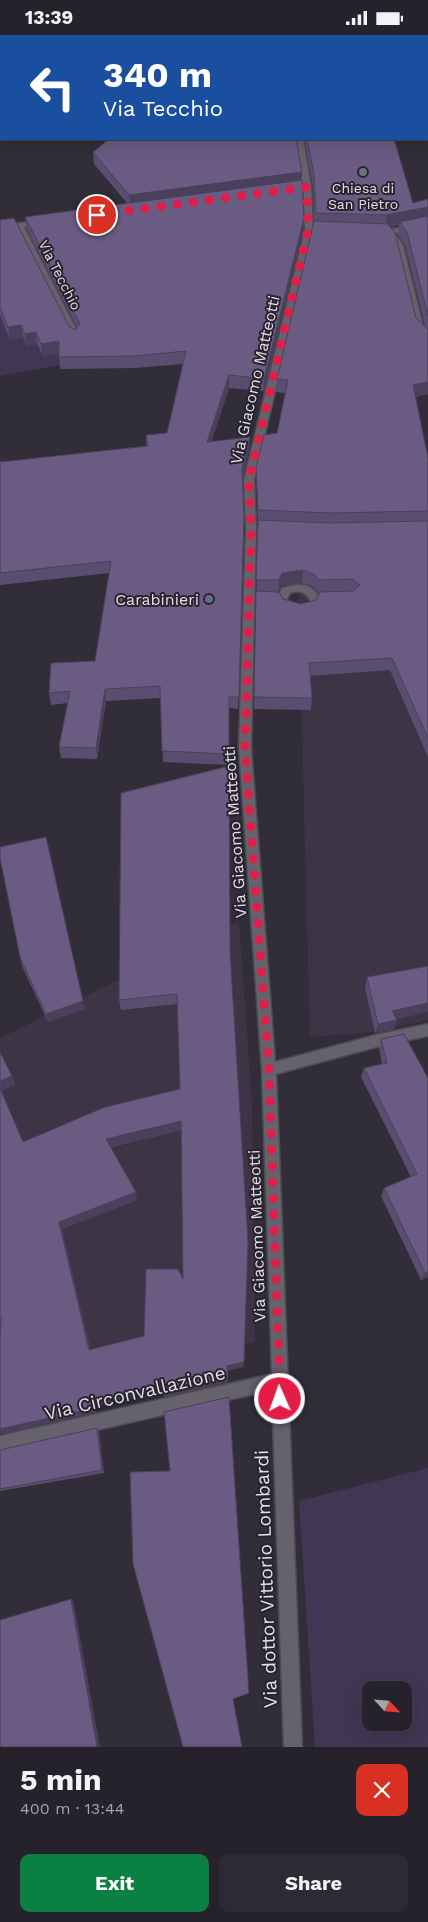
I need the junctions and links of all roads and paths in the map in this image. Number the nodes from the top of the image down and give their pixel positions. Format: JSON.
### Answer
{"nodes":[{"id":1,"x":299,"y":140,"type":"edge"},
{"id":2,"x":48,"y":221,"type":"edge"},
{"id":3,"x":428,"y":223,"type":"edge"},
{"id":4,"x":20,"y":225,"type":"junction"},
{"id":5,"x":0,"y":228,"type":"edge"},
{"id":6,"x":365,"y":231,"type":"edge"},
{"id":7,"x":389,"y":232,"type":"junction"},
{"id":8,"x":76,"y":337,"type":"edge"},
{"id":9,"x":428,"y":338,"type":"edge"},
{"id":10,"x":281,"y":601,"type":"edge"},
{"id":11,"x":317,"y":602,"type":"edge"},
{"id":12,"x":428,"y":1031,"type":"edge"},
{"id":13,"x":269,"y":1071,"type":"junction"},
{"id":14,"x":280,"y":1380,"type":"junction"},
{"id":15,"x":0,"y":1444,"type":"edge"},
{"id":16,"x":293,"y":1747,"type":"edge"}],
"edges":[{"from":1,"to":13,"type":"street","name":"Via Giacomo Matteotti"},
{"from":2,"to":4,"type":"street","name":"Via Tecchio"},
{"from":3,"to":7,"type":"street"},
{"from":4,"to":5,"type":"street","name":"Via Tecchio"},
{"from":4,"to":8,"type":"street","name":"Via Tecchio"},
{"from":6,"to":7,"type":"street"},
{"from":7,"to":9,"type":"street"},
{"from":10,"to":11,"type":"street"},
{"from":12,"to":13,"type":"street"},
{"from":13,"to":14,"type":"street","name":"Via Giacomo Matteotti"},
{"from":14,"to":15,"type":"street","name":"Via Circonvallazione"},
{"from":14,"to":16,"type":"street","name":"Via dottor Vittorio Lombardi"}]}
